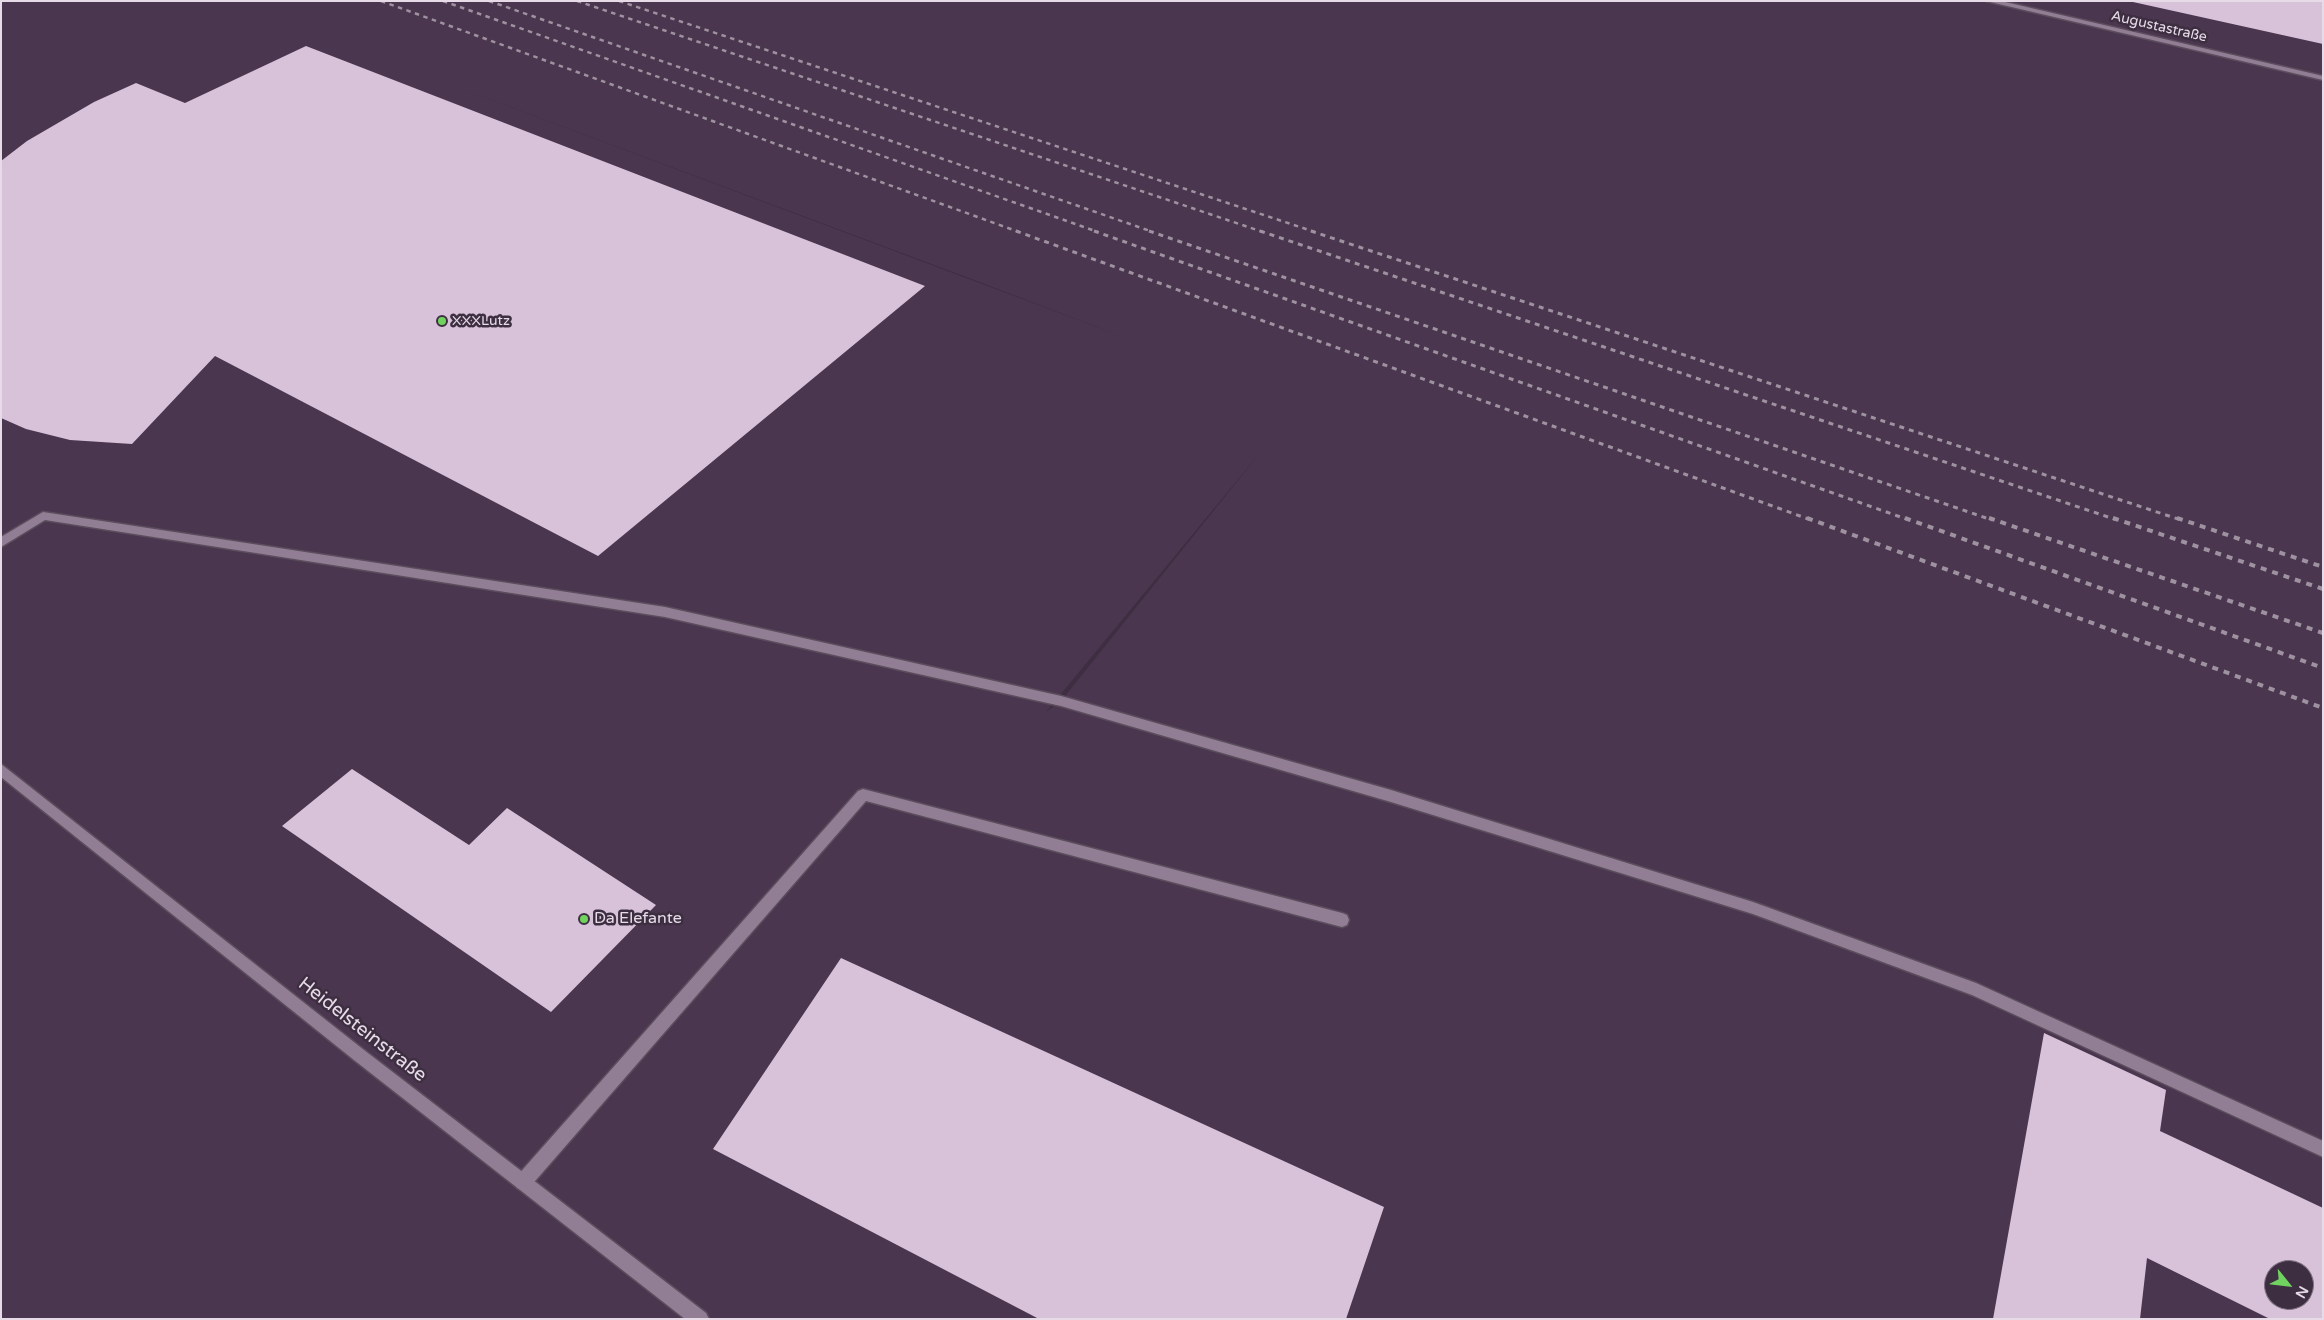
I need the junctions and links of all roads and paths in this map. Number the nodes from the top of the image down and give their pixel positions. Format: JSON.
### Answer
{"nodes":[{"id":1,"x":1990,"y":1,"type":"edge"},
{"id":2,"x":2323,"y":78,"type":"edge"},
{"id":3,"x":1,"y":543,"type":"edge"},
{"id":4,"x":1,"y":769,"type":"edge"},
{"id":5,"x":1342,"y":920,"type":"dead end"},
{"id":6,"x":2323,"y":1150,"type":"edge"},
{"id":7,"x":523,"y":1182,"type":"junction"},
{"id":8,"x":700,"y":1319,"type":"edge"}],
"edges":[{"from":1,"to":2,"type":"main road","name":"Augustastraße"},
{"from":3,"to":6,"type":"main road"},
{"from":4,"to":7,"type":"main road","name":"Heidelsteinstraße"},
{"from":5,"to":7,"type":"main road"},
{"from":7,"to":8,"type":"main road","name":"Heidelsteinstraße"}]}
